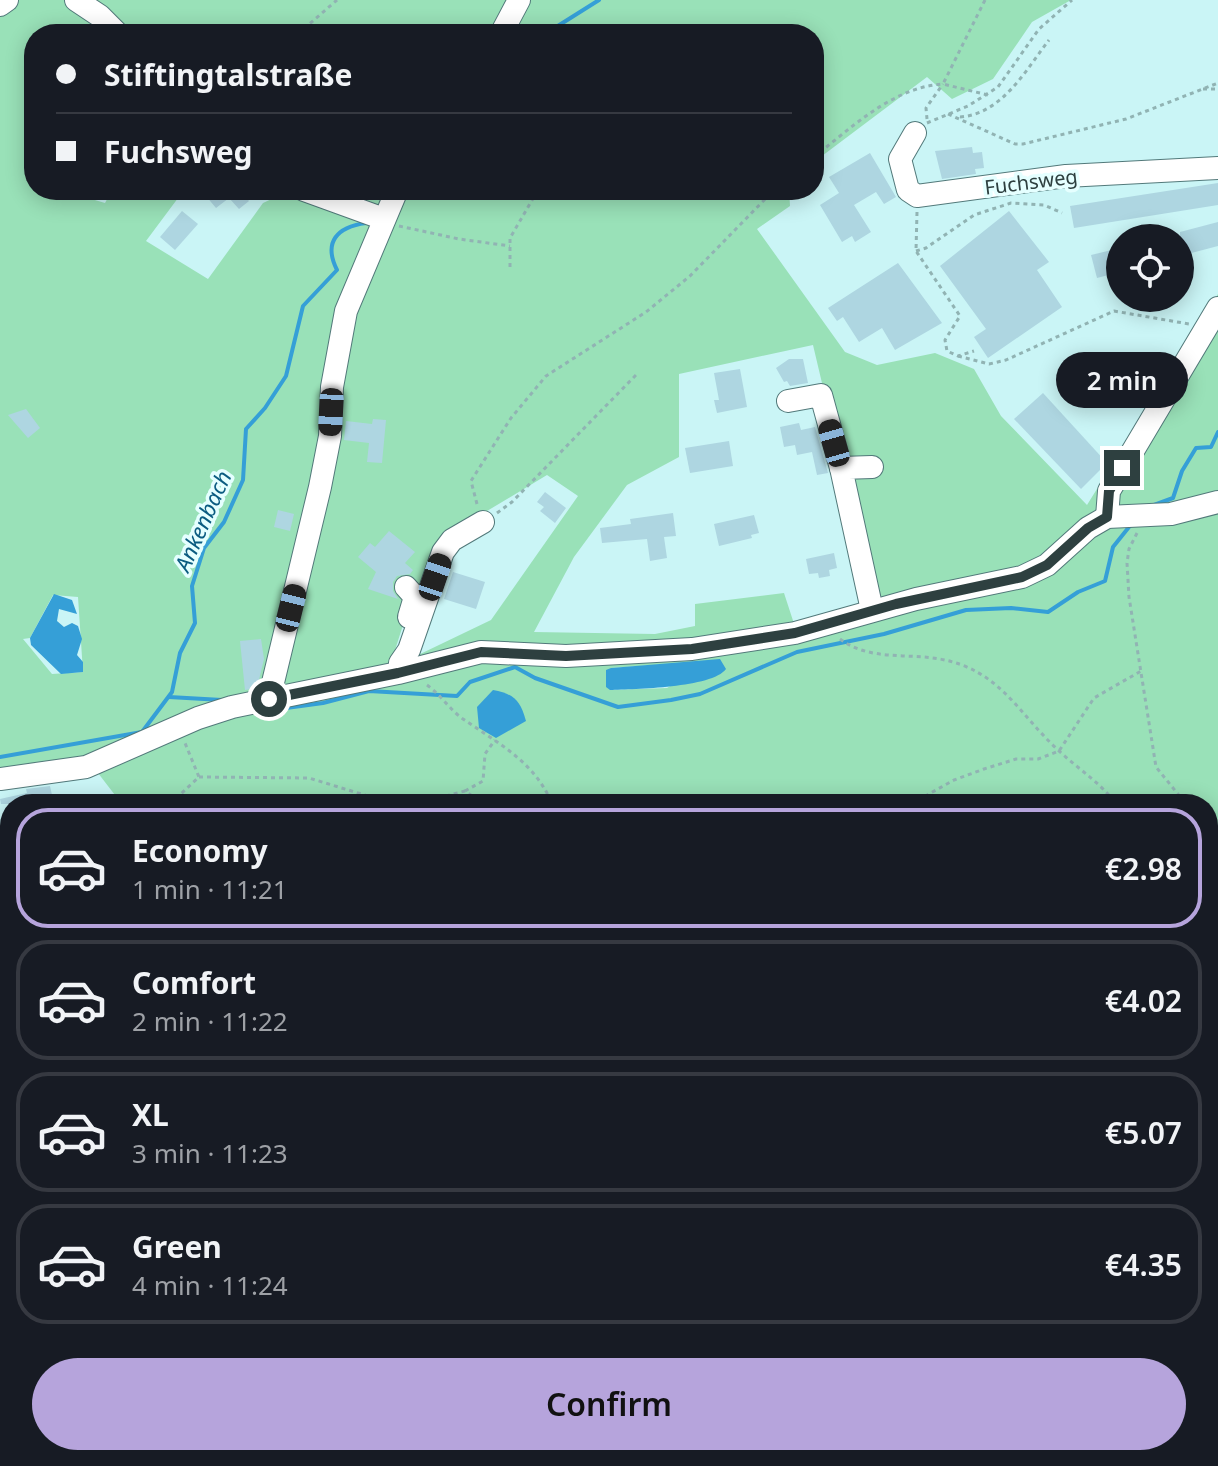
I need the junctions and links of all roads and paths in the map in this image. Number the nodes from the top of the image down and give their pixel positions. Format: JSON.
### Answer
{"nodes":[{"id":1,"x":7,"y":0,"type":"edge"},
{"id":2,"x":76,"y":0,"type":"edge"},
{"id":3,"x":337,"y":0,"type":"edge"},
{"id":4,"x":519,"y":0,"type":"edge"},
{"id":5,"x":985,"y":0,"type":"edge"},
{"id":6,"x":1072,"y":0,"type":"edge"},
{"id":7,"x":0,"y":5,"type":"edge"},
{"id":8,"x":108,"y":24,"type":"edge"},
{"id":9,"x":309,"y":24,"type":"edge"},
{"id":10,"x":506,"y":24,"type":"edge"},
{"id":11,"x":1049,"y":40,"type":"dead end"},
{"id":12,"x":1218,"y":83,"type":"edge"},
{"id":13,"x":943,"y":84,"type":"junction"},
{"id":14,"x":1199,"y":89,"type":"junction"},
{"id":15,"x":1218,"y":89,"type":"edge"},
{"id":16,"x":988,"y":95,"type":"junction"},
{"id":17,"x":948,"y":114,"type":"junction"},
{"id":18,"x":956,"y":117,"type":"junction"},
{"id":19,"x":922,"y":128,"type":"junction"},
{"id":20,"x":824,"y":149,"type":"edge"},
{"id":21,"x":1218,"y":168,"type":"edge"},
{"id":22,"x":917,"y":196,"type":"junction"},
{"id":23,"x":330,"y":200,"type":"edge"},
{"id":24,"x":393,"y":200,"type":"edge"},
{"id":25,"x":532,"y":200,"type":"edge"},
{"id":26,"x":764,"y":200,"type":"edge"},
{"id":27,"x":1062,"y":213,"type":"dead end"},
{"id":28,"x":384,"y":221,"type":"junction"},
{"id":29,"x":510,"y":246,"type":"junction"},
{"id":30,"x":916,"y":251,"type":"junction"},
{"id":31,"x":510,"y":267,"type":"dead end"},
{"id":32,"x":1218,"y":308,"type":"edge"},
{"id":33,"x":1204,"y":328,"type":"junction"},
{"id":34,"x":974,"y":351,"type":"dead end"},
{"id":35,"x":958,"y":356,"type":"junction"},
{"id":36,"x":636,"y":375,"type":"dead end"},
{"id":37,"x":788,"y":401,"type":"dead end"},
{"id":38,"x":872,"y":467,"type":"dead end"},
{"id":39,"x":841,"y":468,"type":"junction"},
{"id":40,"x":1218,"y":502,"type":"edge"},
{"id":41,"x":1131,"y":516,"type":"junction"},
{"id":42,"x":483,"y":522,"type":"junction"},
{"id":43,"x":406,"y":587,"type":"dead end"},
{"id":44,"x":872,"y":610,"type":"junction"},
{"id":45,"x":836,"y":636,"type":"dead end"},
{"id":46,"x":399,"y":668,"type":"junction"},
{"id":47,"x":1142,"y":671,"type":"junction"},
{"id":48,"x":437,"y":692,"type":"dead end"},
{"id":49,"x":269,"y":699,"type":"junction"},
{"id":50,"x":179,"y":727,"type":"junction"},
{"id":51,"x":495,"y":740,"type":"junction"},
{"id":52,"x":1059,"y":751,"type":"junction"},
{"id":53,"x":199,"y":777,"type":"junction"},
{"id":54,"x":0,"y":779,"type":"edge"},
{"id":55,"x":465,"y":791,"type":"junction"},
{"id":56,"x":181,"y":794,"type":"edge"},
{"id":57,"x":361,"y":794,"type":"edge"},
{"id":58,"x":453,"y":794,"type":"edge"},
{"id":59,"x":469,"y":794,"type":"edge"},
{"id":60,"x":548,"y":794,"type":"edge"},
{"id":61,"x":929,"y":794,"type":"edge"},
{"id":62,"x":1108,"y":794,"type":"edge"},
{"id":63,"x":1178,"y":794,"type":"edge"}],
"edges":[{"from":1,"to":7,"type":"street"},
{"from":2,"to":8,"type":"street"},
{"from":3,"to":9,"type":"path"},
{"from":4,"to":10,"type":"street"},
{"from":5,"to":13,"type":"path"},
{"from":6,"to":16,"type":"path"},
{"from":11,"to":18,"type":"path"},
{"from":12,"to":14,"type":"path"},
{"from":13,"to":16,"type":"path"},
{"from":13,"to":19,"type":"path"},
{"from":13,"to":20,"type":"path"},
{"from":14,"to":15,"type":"path"},
{"from":14,"to":18,"type":"path"},
{"from":16,"to":17,"type":"path"},
{"from":17,"to":18,"type":"path"},
{"from":17,"to":19,"type":"path"},
{"from":19,"to":22,"type":"street"},
{"from":21,"to":22,"type":"street","name":"Fuchsweg"},
{"from":22,"to":30,"type":"path"},
{"from":23,"to":28,"type":"street"},
{"from":24,"to":28,"type":"street"},
{"from":25,"to":29,"type":"path"},
{"from":26,"to":42,"type":"path"},
{"from":27,"to":30,"type":"path"},
{"from":28,"to":29,"type":"path"},
{"from":28,"to":49,"type":"street"},
{"from":29,"to":31,"type":"path"},
{"from":30,"to":35,"type":"path"},
{"from":32,"to":33,"type":"street"},
{"from":33,"to":35,"type":"path"},
{"from":33,"to":41,"type":"street"},
{"from":34,"to":35,"type":"path"},
{"from":36,"to":42,"type":"path"},
{"from":37,"to":39,"type":"street"},
{"from":38,"to":39,"type":"street"},
{"from":39,"to":44,"type":"street"},
{"from":40,"to":41,"type":"street"},
{"from":41,"to":44,"type":"street"},
{"from":41,"to":47,"type":"path"},
{"from":42,"to":46,"type":"street"},
{"from":43,"to":46,"type":"street"},
{"from":44,"to":46,"type":"street"},
{"from":45,"to":52,"type":"path"},
{"from":46,"to":49,"type":"street"},
{"from":47,"to":52,"type":"path"},
{"from":47,"to":63,"type":"path"},
{"from":48,"to":51,"type":"path"},
{"from":49,"to":50,"type":"street"},
{"from":50,"to":53,"type":"path"},
{"from":50,"to":54,"type":"street"},
{"from":51,"to":55,"type":"path"},
{"from":51,"to":60,"type":"path"},
{"from":52,"to":61,"type":"path"},
{"from":52,"to":62,"type":"path"},
{"from":53,"to":56,"type":"path"},
{"from":53,"to":57,"type":"path"},
{"from":55,"to":58,"type":"path"},
{"from":55,"to":59,"type":"path"}]}
